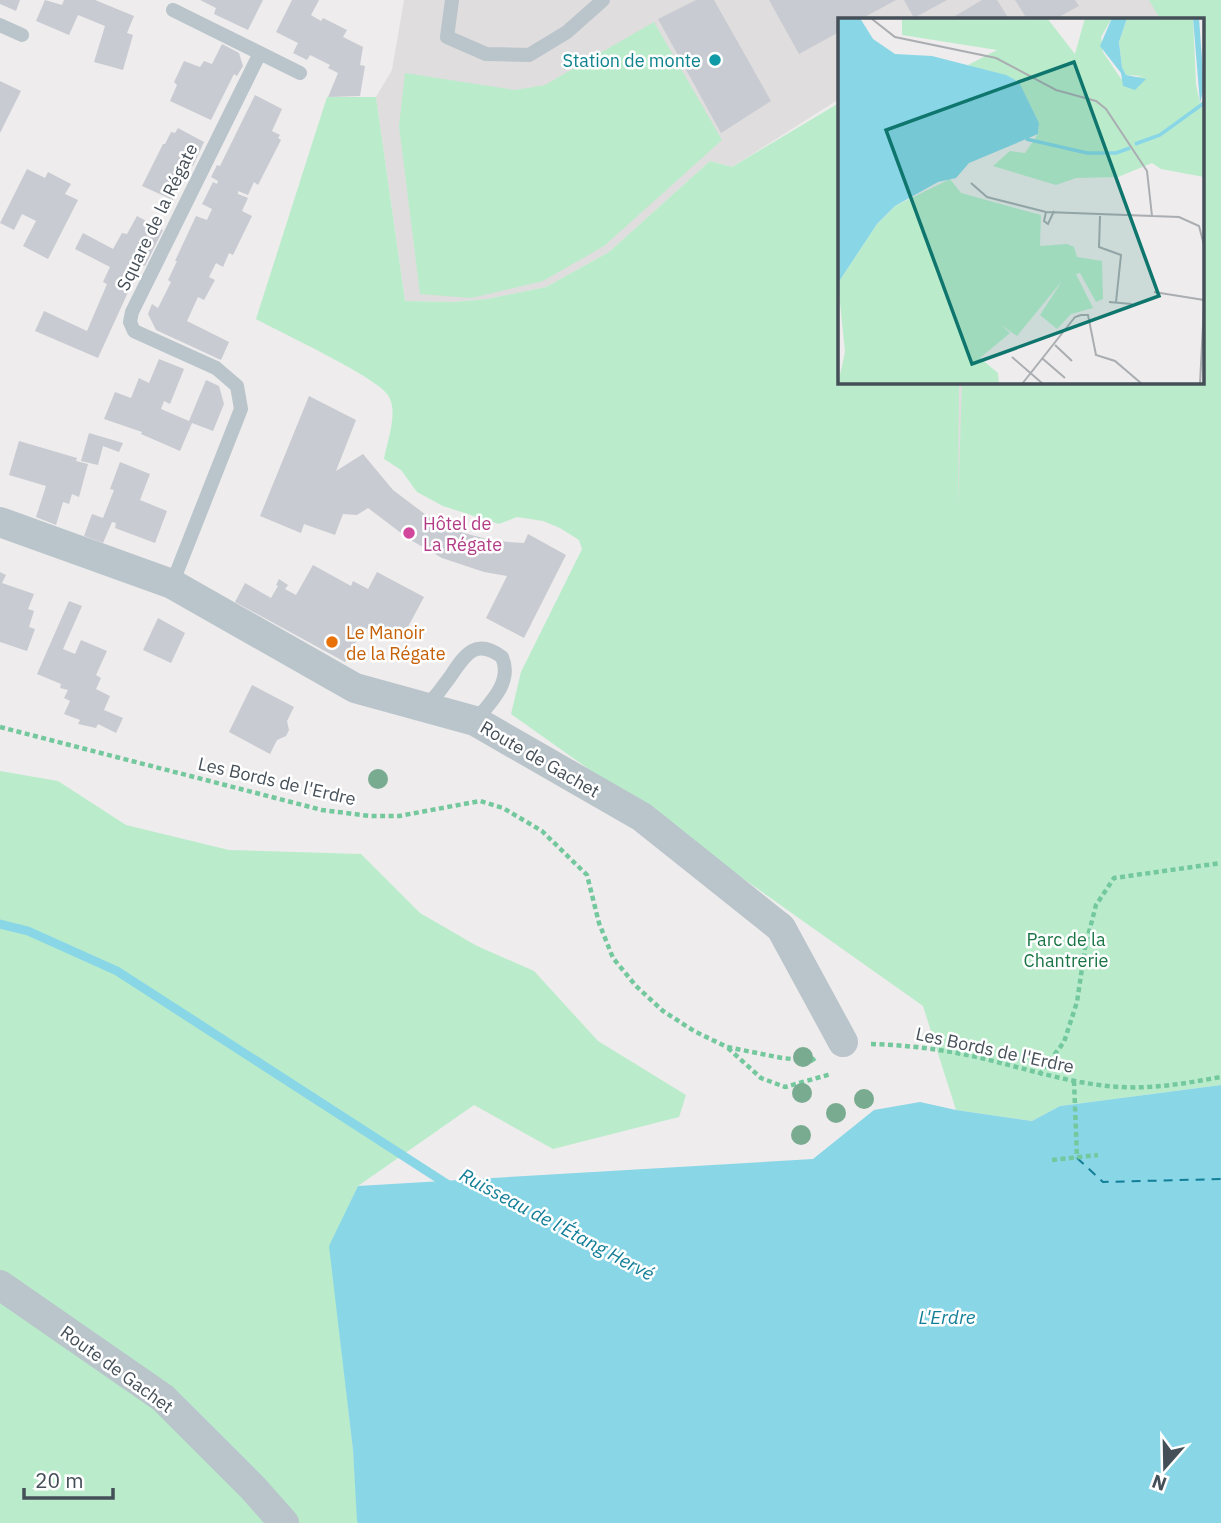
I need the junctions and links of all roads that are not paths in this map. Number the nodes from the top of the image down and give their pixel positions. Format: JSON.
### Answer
{"nodes":[{"id":1,"x":452,"y":0,"type":"edge"},
{"id":2,"x":603,"y":0,"type":"edge"},
{"id":3,"x":173,"y":10,"type":"dead end"},
{"id":4,"x":0,"y":25,"type":"edge"},
{"id":5,"x":22,"y":35,"type":"dead end"},
{"id":6,"x":260,"y":53,"type":"junction"},
{"id":7,"x":300,"y":73,"type":"dead end"},
{"id":8,"x":0,"y":522,"type":"edge"},
{"id":9,"x":172,"y":584,"type":"junction"},
{"id":10,"x":426,"y":708,"type":"junction"},
{"id":11,"x":475,"y":722,"type":"junction"},
{"id":12,"x":843,"y":1042,"type":"road end"},
{"id":13,"x":0,"y":1285,"type":"edge"},
{"id":14,"x":284,"y":1523,"type":"edge"}],
"edges":[{"from":1,"to":2,"type":"lane"},
{"from":3,"to":6,"type":"lane"},
{"from":4,"to":5,"type":"lane"},
{"from":6,"to":7,"type":"lane"},
{"from":6,"to":9,"type":"lane","name":"Square de la Régate"},
{"from":8,"to":9,"type":"street","name":"Route de Gachet"},
{"from":9,"to":10,"type":"street","name":"Route de Gachet"},
{"from":10,"to":11,"type":"street","name":"Route de Gachet"},
{"from":10,"to":11,"type":"lane"},
{"from":11,"to":12,"type":"street","name":"Route de Gachet"},
{"from":13,"to":14,"type":"street","name":"Route de Gachet"}]}
